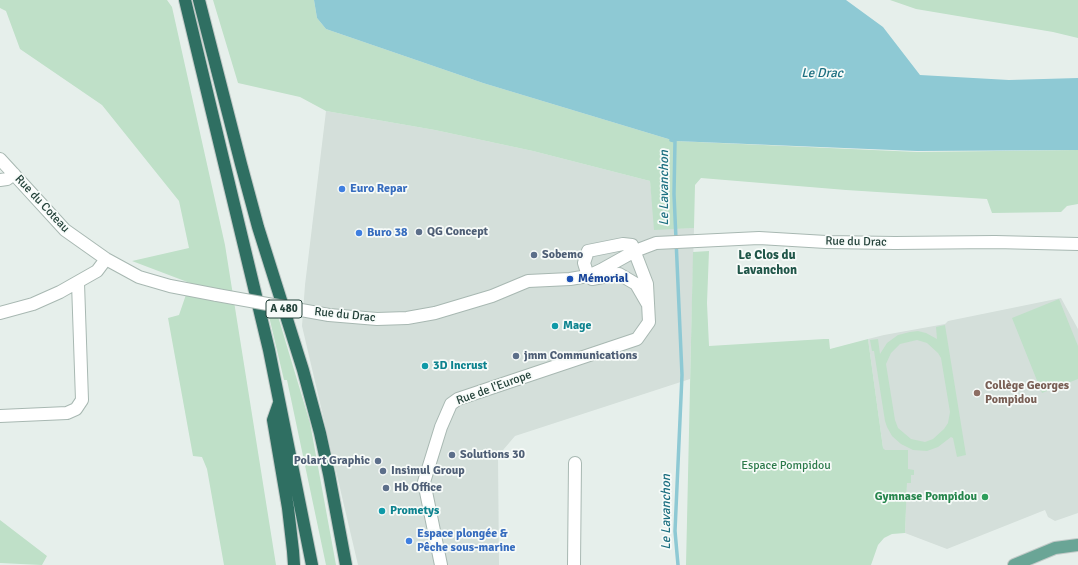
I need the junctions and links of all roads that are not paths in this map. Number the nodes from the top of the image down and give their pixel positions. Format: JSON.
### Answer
{"nodes":[{"id":1,"x":185,"y":0,"type":"edge"},
{"id":2,"x":200,"y":0,"type":"edge"},
{"id":3,"x":0,"y":159,"type":"edge"},
{"id":4,"x":14,"y":174,"type":"junction"},
{"id":5,"x":0,"y":180,"type":"edge"},
{"id":6,"x":1078,"y":244,"type":"edge"},
{"id":7,"x":635,"y":251,"type":"junction"},
{"id":8,"x":106,"y":259,"type":"junction"},
{"id":9,"x":588,"y":276,"type":"junction"},
{"id":10,"x":78,"y":283,"type":"junction"},
{"id":11,"x":649,"y":305,"type":"junction"},
{"id":12,"x":0,"y":313,"type":"edge"},
{"id":13,"x":279,"y":402,"type":"junction"},
{"id":14,"x":0,"y":416,"type":"edge"},
{"id":15,"x":575,"y":463,"type":"dead end"},
{"id":16,"x":1078,"y":545,"type":"edge"},
{"id":17,"x":294,"y":565,"type":"edge"},
{"id":18,"x":312,"y":565,"type":"edge"},
{"id":19,"x":346,"y":565,"type":"edge"},
{"id":20,"x":441,"y":565,"type":"edge"},
{"id":21,"x":574,"y":565,"type":"edge"},
{"id":22,"x":1014,"y":565,"type":"edge"}],
"edges":[{"from":1,"to":13,"type":"highway","number":"A 480"},
{"from":2,"to":19,"type":"highway","number":"A 480"},
{"from":3,"to":4,"type":"street","name":"Rue du Coteau"},
{"from":4,"to":5,"type":"street"},
{"from":4,"to":8,"type":"street","name":"Rue du Coteau"},
{"from":6,"to":7,"type":"street","name":"Rue du Drac"},
{"from":7,"to":9,"type":"street","name":"Rue du Drac"},
{"from":7,"to":9,"type":"street"},
{"from":7,"to":11,"type":"street","name":"Rue de l'Europe"},
{"from":8,"to":9,"type":"street","name":"Rue du Drac","bridge":true},
{"from":8,"to":10,"type":"street"},
{"from":9,"to":11,"type":"street"},
{"from":10,"to":12,"type":"street"},
{"from":10,"to":14,"type":"street"},
{"from":11,"to":20,"type":"street","name":"Rue de l'Europe"},
{"from":13,"to":17,"type":"highway"},
{"from":13,"to":18,"type":"highway","number":"A 480"},
{"from":15,"to":21,"type":"street"},
{"from":16,"to":22,"type":"main road"}]}
